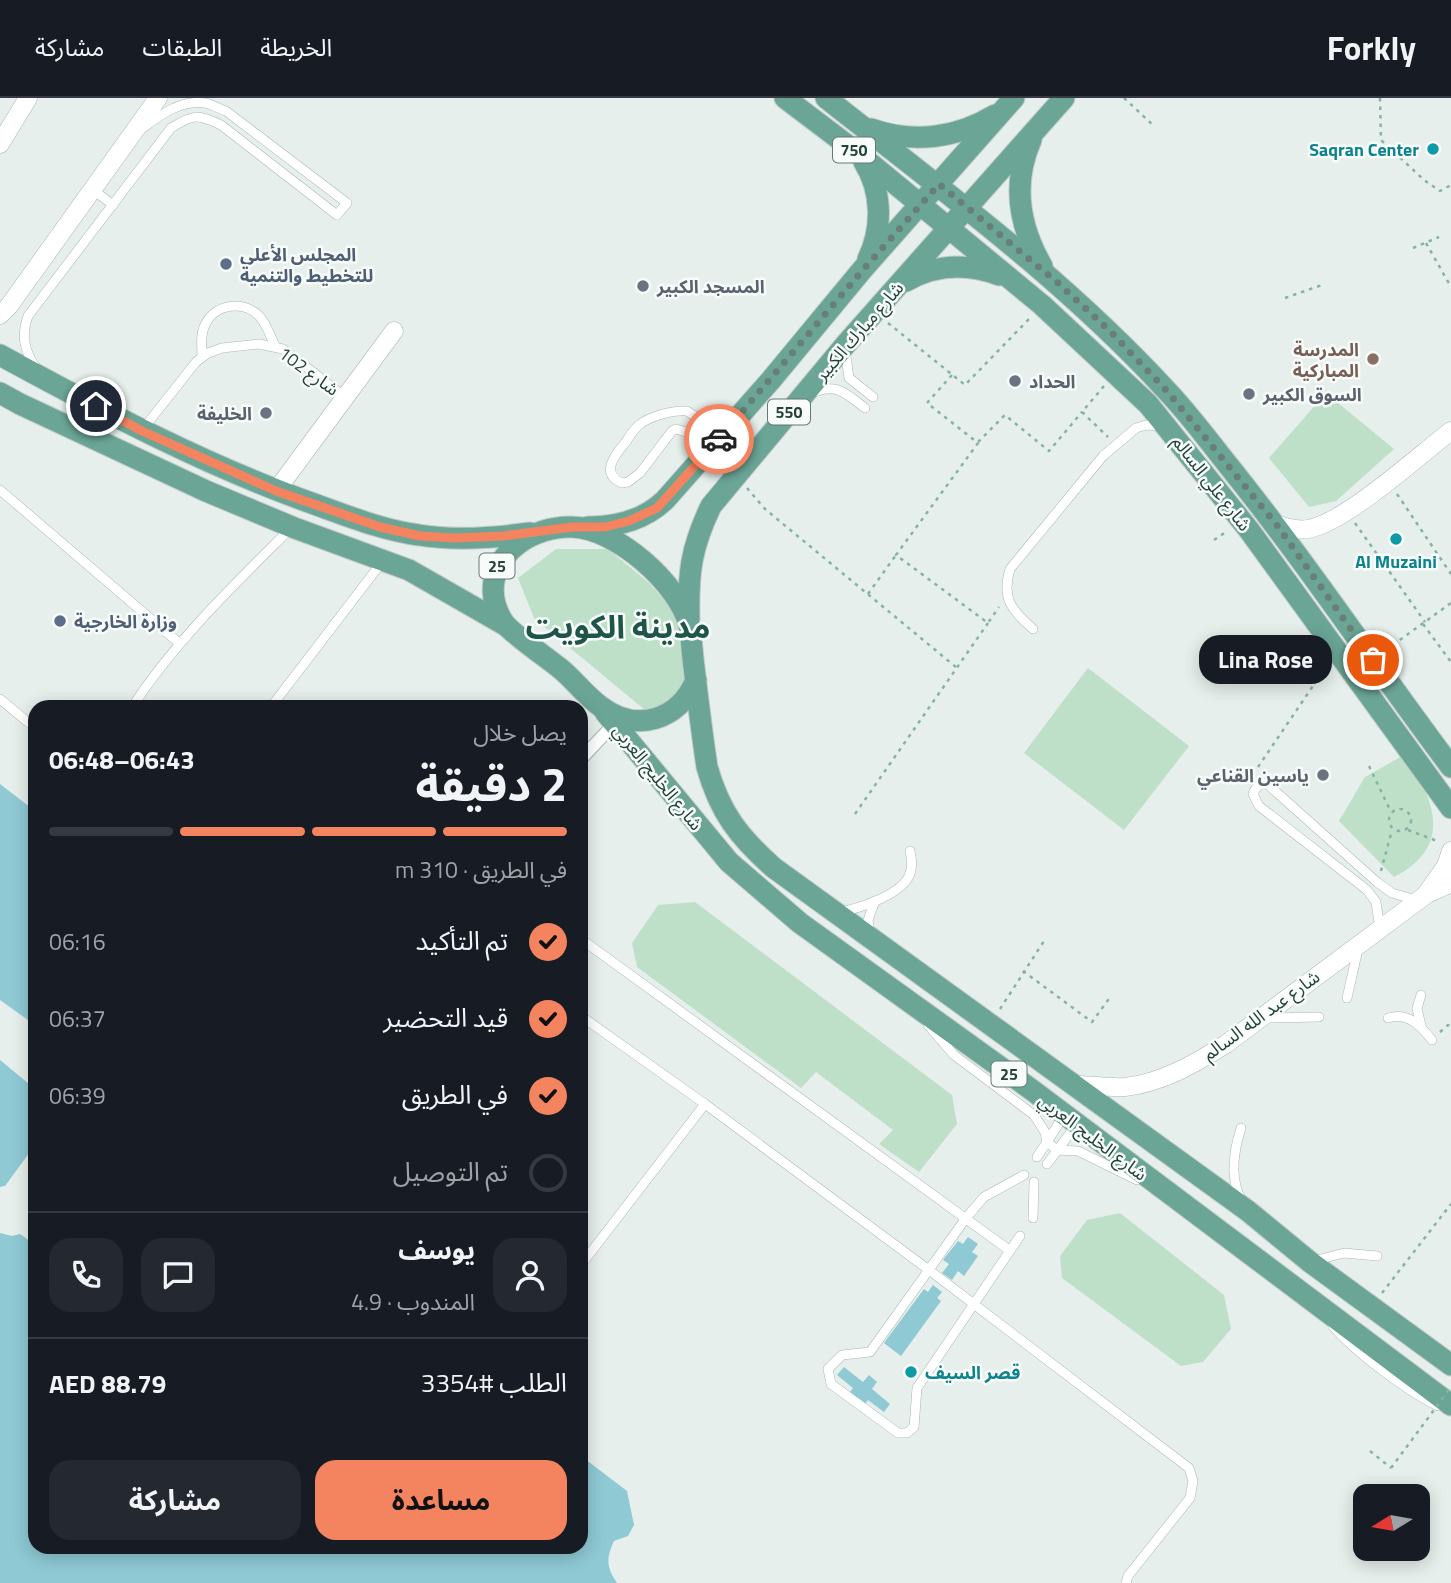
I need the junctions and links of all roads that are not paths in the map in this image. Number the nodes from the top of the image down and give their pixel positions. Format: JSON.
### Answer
{"nodes":[{"id":1,"x":28,"y":98,"type":"edge"},
{"id":2,"x":158,"y":98,"type":"edge"},
{"id":3,"x":785,"y":98,"type":"edge"},
{"id":4,"x":826,"y":98,"type":"edge"},
{"id":5,"x":1064,"y":98,"type":"edge"},
{"id":6,"x":1010,"y":103,"type":"edge"},
{"id":7,"x":862,"y":126,"type":"junction"},
{"id":8,"x":1035,"y":131,"type":"junction"},
{"id":9,"x":127,"y":139,"type":"junction"},
{"id":10,"x":0,"y":145,"type":"edge"},
{"id":11,"x":859,"y":154,"type":"junction"},
{"id":12,"x":939,"y":184,"type":"junction"},
{"id":13,"x":92,"y":189,"type":"junction"},
{"id":14,"x":113,"y":205,"type":"junction"},
{"id":15,"x":921,"y":205,"type":"junction"},
{"id":16,"x":967,"y":207,"type":"junction"},
{"id":17,"x":948,"y":227,"type":"junction"},
{"id":18,"x":862,"y":271,"type":"junction"},
{"id":19,"x":1058,"y":283,"type":"junction"},
{"id":20,"x":898,"y":286,"type":"junction"},
{"id":21,"x":1023,"y":290,"type":"junction"},
{"id":22,"x":0,"y":315,"type":"edge"},
{"id":23,"x":394,"y":331,"type":"dead end"},
{"id":24,"x":846,"y":344,"type":"junction"},
{"id":25,"x":275,"y":346,"type":"junction"},
{"id":26,"x":0,"y":355,"type":"edge"},
{"id":27,"x":202,"y":357,"type":"junction"},
{"id":28,"x":771,"y":380,"type":"junction"},
{"id":29,"x":50,"y":382,"type":"junction"},
{"id":30,"x":0,"y":393,"type":"edge"},
{"id":31,"x":345,"y":397,"type":"junction"},
{"id":32,"x":873,"y":397,"type":"dead end"},
{"id":33,"x":798,"y":400,"type":"junction"},
{"id":34,"x":865,"y":408,"type":"dead end"},
{"id":35,"x":1171,"y":430,"type":"junction"},
{"id":36,"x":142,"y":431,"type":"junction"},
{"id":37,"x":1451,"y":431,"type":"edge"},
{"id":38,"x":768,"y":436,"type":"junction"},
{"id":39,"x":717,"y":442,"type":"junction"},
{"id":40,"x":0,"y":490,"type":"edge"},
{"id":41,"x":276,"y":491,"type":"junction"},
{"id":42,"x":1276,"y":524,"type":"junction"},
{"id":43,"x":292,"y":527,"type":"junction"},
{"id":44,"x":572,"y":527,"type":"junction"},
{"id":45,"x":536,"y":533,"type":"junction"},
{"id":46,"x":383,"y":561,"type":"junction"},
{"id":47,"x":689,"y":624,"type":"junction"},
{"id":48,"x":505,"y":625,"type":"junction"},
{"id":49,"x":1033,"y":629,"type":"dead end"},
{"id":50,"x":179,"y":643,"type":"junction"},
{"id":51,"x":696,"y":680,"type":"junction"},
{"id":52,"x":0,"y":699,"type":"edge"},
{"id":53,"x":137,"y":700,"type":"edge"},
{"id":54,"x":276,"y":700,"type":"edge"},
{"id":55,"x":608,"y":715,"type":"junction"},
{"id":56,"x":28,"y":722,"type":"edge"},
{"id":57,"x":588,"y":748,"type":"edge"},
{"id":58,"x":1451,"y":767,"type":"edge"},
{"id":59,"x":1449,"y":808,"type":"edge"},
{"id":60,"x":1446,"y":847,"type":"edge"},
{"id":61,"x":910,"y":851,"type":"dead end"},
{"id":62,"x":1451,"y":883,"type":"edge"},
{"id":63,"x":1422,"y":897,"type":"junction"},
{"id":64,"x":875,"y":901,"type":"junction"},
{"id":65,"x":837,"y":912,"type":"junction"},
{"id":66,"x":1380,"y":929,"type":"junction"},
{"id":67,"x":870,"y":938,"type":"junction"},
{"id":68,"x":588,"y":944,"type":"edge"},
{"id":69,"x":1359,"y":944,"type":"junction"},
{"id":70,"x":1421,"y":995,"type":"dead end"},
{"id":71,"x":1346,"y":998,"type":"dead end"},
{"id":72,"x":909,"y":1002,"type":"junction"},
{"id":73,"x":1319,"y":1017,"type":"dead end"},
{"id":74,"x":1260,"y":1018,"type":"junction"},
{"id":75,"x":1388,"y":1018,"type":"dead end"},
{"id":76,"x":588,"y":1021,"type":"edge"},
{"id":77,"x":1422,"y":1028,"type":"junction"},
{"id":78,"x":1432,"y":1040,"type":"dead end"},
{"id":79,"x":1076,"y":1085,"type":"junction"},
{"id":80,"x":705,"y":1104,"type":"junction"},
{"id":81,"x":1070,"y":1120,"type":"junction"},
{"id":82,"x":1241,"y":1128,"type":"dead end"},
{"id":83,"x":1047,"y":1142,"type":"junction"},
{"id":84,"x":1057,"y":1150,"type":"junction"},
{"id":85,"x":1037,"y":1157,"type":"dead end"},
{"id":86,"x":1046,"y":1164,"type":"dead end"},
{"id":87,"x":1024,"y":1175,"type":"dead end"},
{"id":88,"x":1034,"y":1182,"type":"dead end"},
{"id":89,"x":1183,"y":1204,"type":"junction"},
{"id":90,"x":1248,"y":1211,"type":"junction"},
{"id":91,"x":966,"y":1218,"type":"junction"},
{"id":92,"x":1033,"y":1218,"type":"dead end"},
{"id":93,"x":1020,"y":1236,"type":"dead end"},
{"id":94,"x":1009,"y":1250,"type":"junction"},
{"id":95,"x":588,"y":1256,"type":"edge"},
{"id":96,"x":1377,"y":1256,"type":"dead end"},
{"id":97,"x":1310,"y":1262,"type":"junction"},
{"id":98,"x":929,"y":1270,"type":"junction"},
{"id":99,"x":1314,"y":1303,"type":"junction"},
{"id":100,"x":972,"y":1304,"type":"junction"},
{"id":101,"x":1451,"y":1364,"type":"edge"},
{"id":102,"x":1451,"y":1405,"type":"edge"},
{"id":103,"x":1451,"y":1412,"type":"edge"},
{"id":104,"x":1126,"y":1583,"type":"edge"}],
"edges":[{"from":1,"to":10,"type":"street"},
{"from":2,"to":9,"type":"street"},
{"from":3,"to":11,"type":"main road","number":"750"},
{"from":4,"to":7,"type":"main road","number":"750"},
{"from":5,"to":8,"type":"main road","name":"شارع مبارك الكبير","number":"550"},
{"from":6,"to":7,"type":"main road"},
{"from":6,"to":12,"type":"main road","name":"شارع مبارك الكبير","number":"550"},
{"from":7,"to":12,"type":"main road","number":"750"},
{"from":8,"to":16,"type":"main road","name":"شارع مبارك الكبير","number":"550"},
{"from":8,"to":19,"type":"main road"},
{"from":9,"to":13,"type":"street"},
{"from":9,"to":14,"type":"lane"},
{"from":11,"to":15,"type":"main road","number":"750"},
{"from":11,"to":18,"type":"main road"},
{"from":12,"to":15,"type":"main road","name":"شارع مبارك الكبير","number":"550"},
{"from":12,"to":16,"type":"main road","name":"شارع علي السالم"},
{"from":13,"to":14,"type":"lane"},
{"from":13,"to":22,"type":"street"},
{"from":14,"to":29,"type":"lane"},
{"from":15,"to":17,"type":"main road","name":"شارع علي السالم"},
{"from":15,"to":18,"type":"main road","name":"شارع مبارك الكبير","number":"550"},
{"from":16,"to":17,"type":"main road","name":"شارع مبارك الكبير","number":"550"},
{"from":16,"to":19,"type":"main road","name":"شارع علي السالم"},
{"from":17,"to":20,"type":"main road","name":"شارع مبارك الكبير","number":"550"},
{"from":17,"to":21,"type":"main road","name":"شارع علي السالم"},
{"from":18,"to":28,"type":"main road","name":"شارع مبارك الكبير","number":"550"},
{"from":19,"to":42,"type":"main road","name":"شارع علي السالم"},
{"from":20,"to":21,"type":"main road"},
{"from":20,"to":24,"type":"main road","name":"شارع مبارك الكبير","number":"550"},
{"from":21,"to":35,"type":"main road","name":"شارع علي السالم"},
{"from":23,"to":31,"type":"street","name":"شارع 102"},
{"from":24,"to":32,"type":"lane"},
{"from":24,"to":33,"type":"main road","name":"شارع مبارك الكبير","number":"550"},
{"from":25,"to":27,"type":"lane","name":"شارع 102"},
{"from":25,"to":27,"type":"lane"},
{"from":25,"to":31,"type":"lane","name":"شارع 102"},
{"from":26,"to":29,"type":"main road","number":"25"},
{"from":27,"to":36,"type":"lane"},
{"from":28,"to":38,"type":"main road"},
{"from":28,"to":39,"type":"main road","name":"شارع مبارك الكبير","number":"550"},
{"from":29,"to":36,"type":"main road","number":"25"},
{"from":30,"to":43,"type":"main road","number":"25"},
{"from":31,"to":41,"type":"street","name":"شارع 102"},
{"from":33,"to":34,"type":"lane"},
{"from":33,"to":38,"type":"main road","name":"شارع مبارك الكبير","number":"550"},
{"from":35,"to":49,"type":"lane"},
{"from":35,"to":59,"type":"main road","name":"شارع علي السالم"},
{"from":36,"to":41,"type":"main road","number":"25"},
{"from":37,"to":42,"type":"street"},
{"from":38,"to":47,"type":"main road","name":"شارع مبارك الكبير","number":"550"},
{"from":39,"to":39,"type":"lane"},
{"from":39,"to":44,"type":"main road","name":"شارع مبارك الكبير","number":"550"},
{"from":40,"to":50,"type":"lane"},
{"from":41,"to":45,"type":"main road","number":"25"},
{"from":42,"to":58,"type":"main road","name":"شارع علي السالم"},
{"from":43,"to":46,"type":"main road","number":"25"},
{"from":43,"to":50,"type":"lane"},
{"from":44,"to":45,"type":"main road","number":"25"},
{"from":44,"to":47,"type":"main road","number":"25"},
{"from":45,"to":48,"type":"main road","number":"25"},
{"from":46,"to":48,"type":"main road","number":"25"},
{"from":46,"to":54,"type":"lane"},
{"from":47,"to":51,"type":"main road","number":"25"},
{"from":48,"to":55,"type":"main road","number":"25"},
{"from":50,"to":53,"type":"lane"},
{"from":51,"to":55,"type":"main road","number":"25"},
{"from":51,"to":65,"type":"main road","name":"شارع الخليج العربي","number":"25"},
{"from":52,"to":56,"type":"lane"},
{"from":55,"to":57,"type":"street"},
{"from":55,"to":72,"type":"main road","name":"شارع الخليج العربي","number":"25"},
{"from":60,"to":63,"type":"street","name":"شارع عبد الله السالم"},
{"from":61,"to":64,"type":"lane"},
{"from":62,"to":63,"type":"street","name":"شارع عبد الله السالم"},
{"from":63,"to":66,"type":"street","name":"شارع عبد الله السالم"},
{"from":63,"to":66,"type":"lane"},
{"from":64,"to":65,"type":"lane"},
{"from":64,"to":67,"type":"lane"},
{"from":65,"to":67,"type":"main road","name":"شارع الخليج العربي","number":"25"},
{"from":66,"to":69,"type":"street","name":"شارع عبد الله السالم"},
{"from":67,"to":79,"type":"main road","name":"شارع الخليج العربي","number":"25"},
{"from":68,"to":91,"type":"lane"},
{"from":69,"to":71,"type":"lane"},
{"from":69,"to":74,"type":"street","name":"شارع عبد الله السالم"},
{"from":70,"to":77,"type":"lane"},
{"from":72,"to":81,"type":"main road","name":"شارع الخليج العربي","number":"25"},
{"from":72,"to":83,"type":"lane"},
{"from":73,"to":74,"type":"lane"},
{"from":74,"to":79,"type":"street","name":"شارع عبد الله السالم"},
{"from":75,"to":77,"type":"lane"},
{"from":76,"to":80,"type":"lane"},
{"from":77,"to":78,"type":"lane"},
{"from":79,"to":90,"type":"main road","name":"شارع الخليج العربي","number":"25"},
{"from":80,"to":95,"type":"lane"},
{"from":80,"to":98,"type":"lane"},
{"from":81,"to":83,"type":"lane"},
{"from":81,"to":84,"type":"lane"},
{"from":81,"to":89,"type":"main road","name":"شارع الخليج العربي","number":"25"},
{"from":82,"to":90,"type":"lane"},
{"from":83,"to":84,"type":"lane"},
{"from":83,"to":85,"type":"lane"},
{"from":84,"to":86,"type":"lane"},
{"from":84,"to":89,"type":"lane"},
{"from":87,"to":91,"type":"lane"},
{"from":88,"to":92,"type":"lane"},
{"from":89,"to":99,"type":"main road","name":"شارع الخليج العربي","number":"25"},
{"from":90,"to":97,"type":"main road","name":"شارع الخليج العربي","number":"25"},
{"from":91,"to":94,"type":"lane"},
{"from":91,"to":98,"type":"lane"},
{"from":93,"to":94,"type":"lane"},
{"from":94,"to":100,"type":"lane"},
{"from":96,"to":97,"type":"lane"},
{"from":97,"to":101,"type":"main road","name":"شارع الخليج العربي","number":"25"},
{"from":98,"to":100,"type":"lane"},
{"from":98,"to":100,"type":"lane"},
{"from":99,"to":102,"type":"main road","name":"شارع الخليج العربي","number":"25"},
{"from":99,"to":103,"type":"lane"},
{"from":100,"to":104,"type":"lane"}]}
